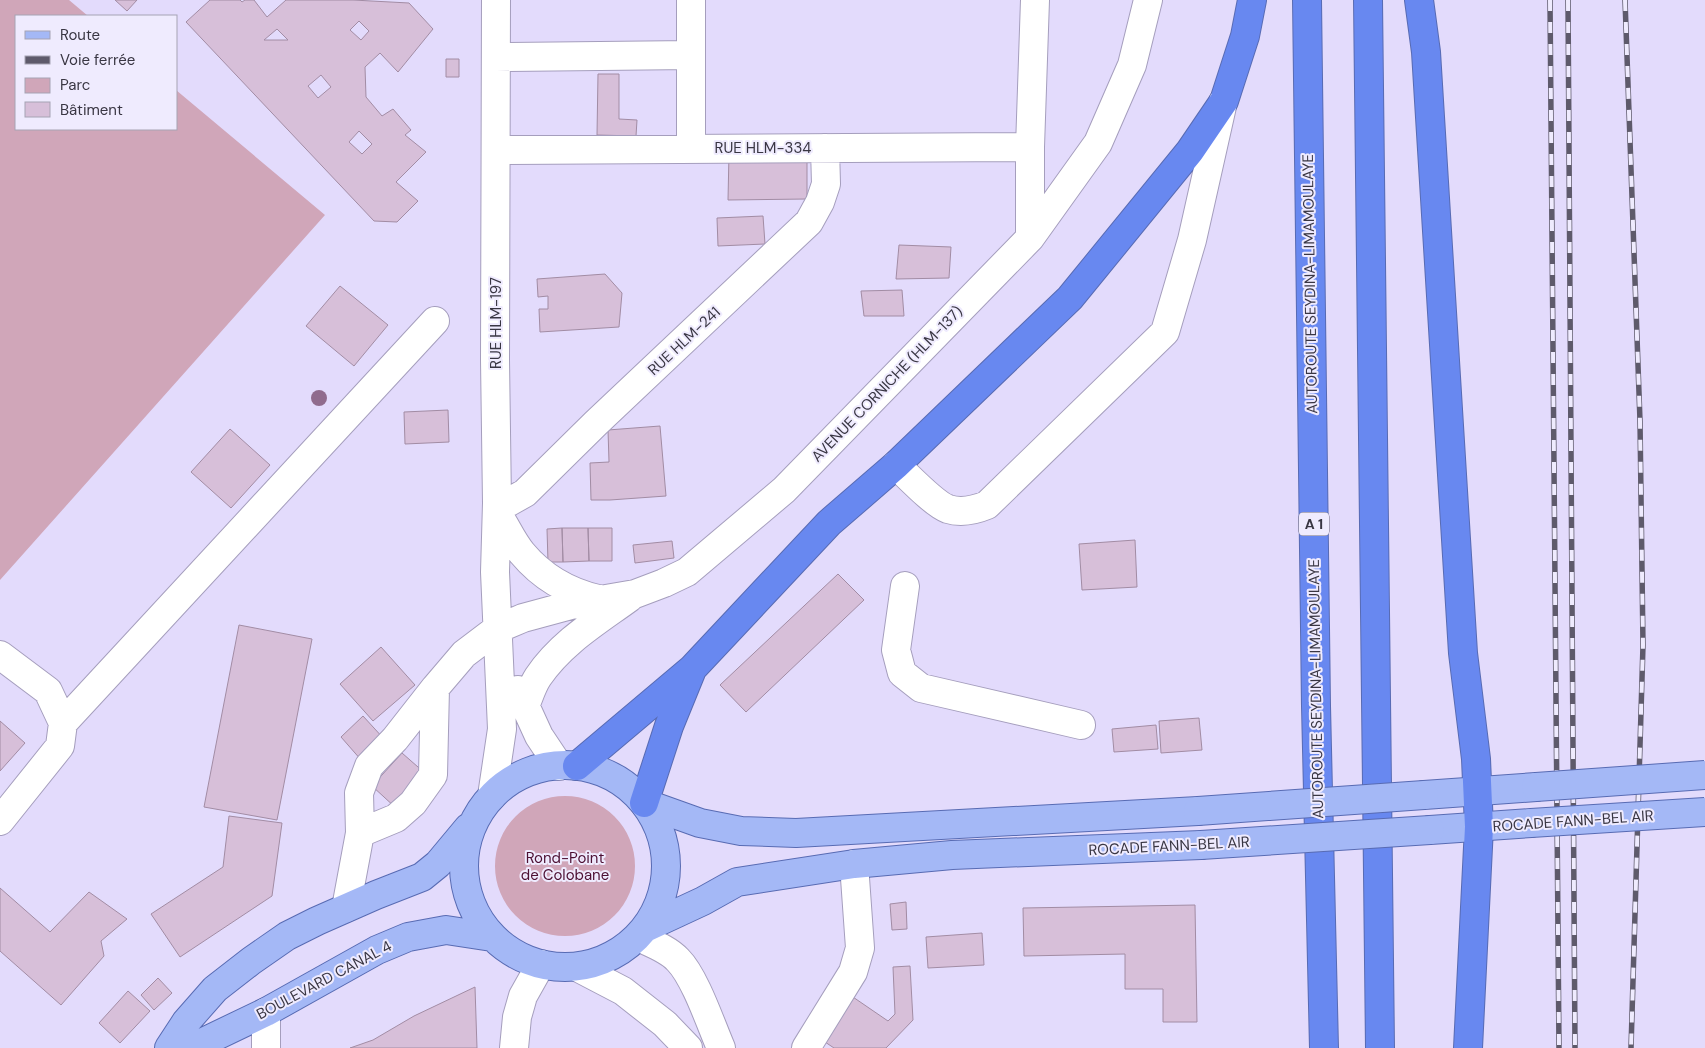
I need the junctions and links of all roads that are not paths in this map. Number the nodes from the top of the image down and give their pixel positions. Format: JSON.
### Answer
{"nodes":[{"id":1,"x":496,"y":0,"type":"edge"},
{"id":2,"x":691,"y":0,"type":"edge"},
{"id":3,"x":1035,"y":0,"type":"edge"},
{"id":4,"x":1148,"y":0,"type":"edge"},
{"id":5,"x":1252,"y":0,"type":"edge"},
{"id":6,"x":1307,"y":0,"type":"edge"},
{"id":7,"x":1368,"y":0,"type":"edge"},
{"id":8,"x":1419,"y":0,"type":"edge"},
{"id":9,"x":691,"y":55,"type":"junction"},
{"id":10,"x":496,"y":57,"type":"junction"},
{"id":11,"x":1224,"y":101,"type":"junction"},
{"id":12,"x":1030,"y":147,"type":"junction"},
{"id":13,"x":691,"y":148,"type":"junction"},
{"id":14,"x":826,"y":148,"type":"junction"},
{"id":15,"x":496,"y":150,"type":"junction"},
{"id":16,"x":1030,"y":238,"type":"junction"},
{"id":17,"x":434,"y":321,"type":"dead end"},
{"id":18,"x":896,"y":465,"type":"junction"},
{"id":19,"x":497,"y":508,"type":"junction"},
{"id":20,"x":905,"y":586,"type":"dead end"},
{"id":21,"x":635,"y":594,"type":"junction"},
{"id":22,"x":602,"y":600,"type":"junction"},
{"id":23,"x":498,"y":637,"type":"junction"},
{"id":24,"x":0,"y":655,"type":"edge"},
{"id":25,"x":692,"y":669,"type":"junction"},
{"id":26,"x":435,"y":688,"type":"junction"},
{"id":27,"x":525,"y":706,"type":"junction"},
{"id":28,"x":63,"y":723,"type":"junction"},
{"id":29,"x":1081,"y":725,"type":"dead end"},
{"id":30,"x":568,"y":766,"type":"junction"},
{"id":31,"x":1705,"y":775,"type":"edge"},
{"id":32,"x":1476,"y":791,"type":"junction"},
{"id":33,"x":644,"y":803,"type":"junction"},
{"id":34,"x":486,"y":804,"type":"junction"},
{"id":35,"x":1705,"y":812,"type":"edge"},
{"id":36,"x":0,"y":821,"type":"edge"},
{"id":37,"x":1479,"y":827,"type":"junction"},
{"id":38,"x":360,"y":834,"type":"junction"},
{"id":39,"x":854,"y":864,"type":"junction"},
{"id":40,"x":346,"y":908,"type":"junction"},
{"id":41,"x":641,"y":932,"type":"junction"},
{"id":42,"x":492,"y":937,"type":"junction"},
{"id":43,"x":541,"y":964,"type":"junction"},
{"id":44,"x":577,"y":967,"type":"junction"},
{"id":45,"x":266,"y":1012,"type":"junction"},
{"id":46,"x":168,"y":1048,"type":"edge"},
{"id":47,"x":191,"y":1048,"type":"edge"},
{"id":48,"x":266,"y":1048,"type":"edge"},
{"id":49,"x":514,"y":1048,"type":"edge"},
{"id":50,"x":688,"y":1048,"type":"edge"},
{"id":51,"x":721,"y":1048,"type":"edge"},
{"id":52,"x":806,"y":1048,"type":"edge"},
{"id":53,"x":1324,"y":1048,"type":"edge"},
{"id":54,"x":1380,"y":1048,"type":"edge"},
{"id":55,"x":1468,"y":1048,"type":"edge"}],
"edges":[{"from":1,"to":10,"type":"street","name":"RUE HLM-197"},
{"from":2,"to":9,"type":"street"},
{"from":3,"to":12,"type":"street"},
{"from":4,"to":16,"type":"street","name":"AVENUE CORNICHE (HLM-137)"},
{"from":5,"to":11,"type":"highway"},
{"from":6,"to":53,"type":"highway","name":"AUTOROUTE SEYDINA-LIMAMOULAYE","number":"A 1"},
{"from":7,"to":54,"type":"highway"},
{"from":8,"to":32,"type":"highway"},
{"from":9,"to":10,"type":"street"},
{"from":9,"to":13,"type":"street"},
{"from":10,"to":15,"type":"street","name":"RUE HLM-197"},
{"from":11,"to":18,"type":"highway"},
{"from":11,"to":18,"type":"street"},
{"from":12,"to":14,"type":"street","name":"RUE HLM-334"},
{"from":12,"to":16,"type":"street"},
{"from":13,"to":14,"type":"street","name":"RUE HLM-334"},
{"from":13,"to":15,"type":"street","name":"RUE HLM-334"},
{"from":14,"to":19,"type":"street","name":"RUE HLM-241"},
{"from":15,"to":19,"type":"street","name":"RUE HLM-197"},
{"from":16,"to":21,"type":"street","name":"AVENUE CORNICHE (HLM-137)"},
{"from":17,"to":28,"type":"street"},
{"from":18,"to":25,"type":"highway"},
{"from":19,"to":22,"type":"street"},
{"from":19,"to":23,"type":"street","name":"RUE HLM-197"},
{"from":20,"to":29,"type":"street"},
{"from":21,"to":22,"type":"street","name":"AVENUE CORNICHE (HLM-137)"},
{"from":21,"to":27,"type":"street"},
{"from":22,"to":23,"type":"street","name":"AVENUE CORNICHE (HLM-137)"},
{"from":23,"to":26,"type":"street","name":"AVENUE CORNICHE (HLM-137)"},
{"from":23,"to":27,"type":"street"},
{"from":23,"to":34,"type":"street","name":"RUE HLM-197"},
{"from":24,"to":28,"type":"street"},
{"from":25,"to":30,"type":"highway"},
{"from":25,"to":33,"type":"highway"},
{"from":26,"to":38,"type":"street","name":"AVENUE CORNICHE (HLM-137)"},
{"from":26,"to":38,"type":"street"},
{"from":27,"to":30,"type":"street"},
{"from":28,"to":36,"type":"street"},
{"from":30,"to":33,"type":"main road"},
{"from":30,"to":34,"type":"main road"},
{"from":31,"to":32,"type":"main road","bridge":true},
{"from":32,"to":33,"type":"main road","bridge":true},
{"from":32,"to":37,"type":"highway"},
{"from":33,"to":41,"type":"main road"},
{"from":34,"to":40,"type":"main road"},
{"from":34,"to":42,"type":"main road"},
{"from":35,"to":37,"type":"main road","name":"ROCADE FANN-BEL AIR","bridge":true},
{"from":37,"to":39,"type":"main road","name":"ROCADE FANN-BEL AIR","bridge":true},
{"from":37,"to":55,"type":"highway"},
{"from":38,"to":40,"type":"street","name":"AVENUE CORNICHE (HLM-137)"},
{"from":39,"to":41,"type":"main road","name":"ROCADE FANN-BEL AIR"},
{"from":39,"to":52,"type":"street"},
{"from":40,"to":46,"type":"main road"},
{"from":41,"to":44,"type":"main road"},
{"from":41,"to":51,"type":"street"},
{"from":42,"to":43,"type":"main road"},
{"from":42,"to":45,"type":"main road","name":"BOULEVARD CANAL 4"},
{"from":43,"to":44,"type":"main road"},
{"from":43,"to":49,"type":"street"},
{"from":44,"to":50,"type":"street"},
{"from":45,"to":47,"type":"main road","name":"BOULEVARD CANAL 4"},
{"from":45,"to":48,"type":"street"}]}
